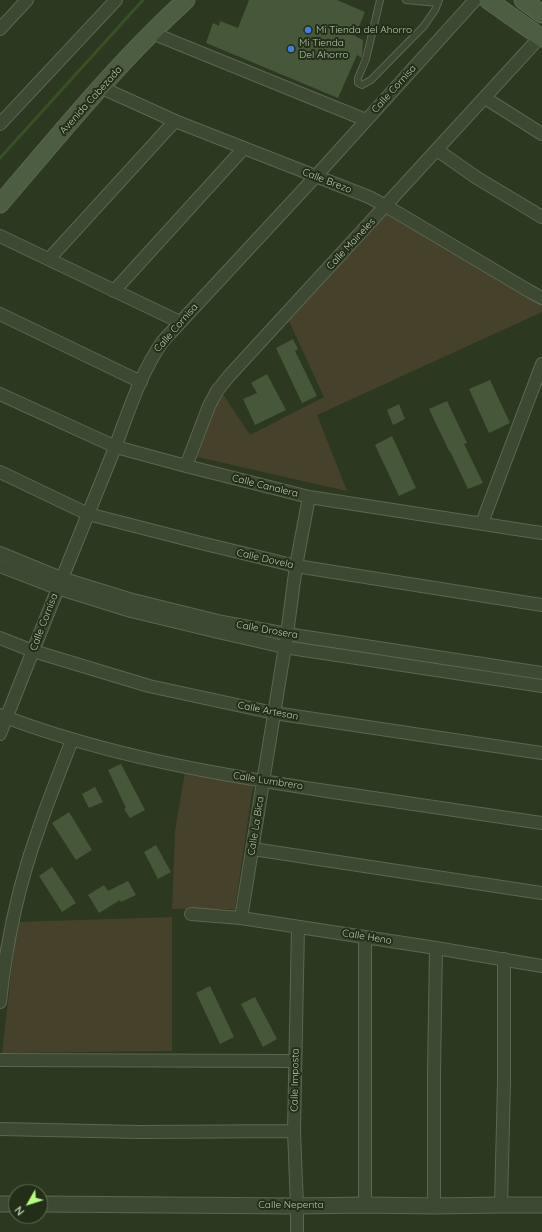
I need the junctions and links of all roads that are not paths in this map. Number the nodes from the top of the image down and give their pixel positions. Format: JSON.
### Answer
{"nodes":[{"id":1,"x":28,"y":0,"type":"edge"},
{"id":2,"x":116,"y":0,"type":"edge"},
{"id":3,"x":186,"y":0,"type":"edge"},
{"id":4,"x":380,"y":0,"type":"edge"},
{"id":5,"x":406,"y":0,"type":"edge"},
{"id":6,"x":475,"y":0,"type":"edge"},
{"id":7,"x":488,"y":0,"type":"edge"},
{"id":8,"x":523,"y":0,"type":"edge"},
{"id":9,"x":438,"y":2,"type":"edge"},
{"id":10,"x":542,"y":14,"type":"edge"},
{"id":11,"x":0,"y":29,"type":"edge"},
{"id":12,"x":152,"y":33,"type":"junction"},
{"id":13,"x":541,"y":38,"type":"edge"},
{"id":14,"x":100,"y":87,"type":"junction"},
{"id":15,"x":485,"y":98,"type":"junction"},
{"id":16,"x":366,"y":120,"type":"junction"},
{"id":17,"x":175,"y":121,"type":"junction"},
{"id":18,"x":0,"y":124,"type":"edge"},
{"id":19,"x":542,"y":134,"type":"edge"},
{"id":20,"x":244,"y":148,"type":"junction"},
{"id":21,"x":437,"y":150,"type":"junction"},
{"id":22,"x":316,"y":176,"type":"junction"},
{"id":23,"x":0,"y":204,"type":"edge"},
{"id":24,"x":386,"y":206,"type":"junction"},
{"id":25,"x":542,"y":217,"type":"edge"},
{"id":26,"x":0,"y":236,"type":"edge"},
{"id":27,"x":49,"y":259,"type":"junction"},
{"id":28,"x":114,"y":291,"type":"junction"},
{"id":29,"x":542,"y":298,"type":"edge"},
{"id":30,"x":0,"y":314,"type":"edge"},
{"id":31,"x":180,"y":322,"type":"junction"},
{"id":32,"x":542,"y":364,"type":"edge"},
{"id":33,"x":141,"y":382,"type":"junction"},
{"id":34,"x":0,"y":394,"type":"edge"},
{"id":35,"x":116,"y":447,"type":"junction"},
{"id":36,"x":186,"y":466,"type":"junction"},
{"id":37,"x":0,"y":472,"type":"edge"},
{"id":38,"x":309,"y":497,"type":"junction"},
{"id":39,"x":88,"y":514,"type":"junction"},
{"id":40,"x":482,"y":523,"type":"junction"},
{"id":41,"x":542,"y":533,"type":"edge"},
{"id":42,"x":0,"y":553,"type":"edge"},
{"id":43,"x":0,"y":566,"type":"edge"},
{"id":44,"x":296,"y":566,"type":"junction"},
{"id":45,"x":59,"y":583,"type":"junction"},
{"id":46,"x":542,"y":605,"type":"edge"},
{"id":47,"x":287,"y":634,"type":"junction"},
{"id":48,"x":0,"y":638,"type":"edge"},
{"id":49,"x":284,"y":647,"type":"junction"},
{"id":50,"x":33,"y":651,"type":"junction"},
{"id":51,"x":542,"y":673,"type":"edge"},
{"id":52,"x":542,"y":686,"type":"edge"},
{"id":53,"x":274,"y":713,"type":"junction"},
{"id":54,"x":3,"y":716,"type":"edge"},
{"id":55,"x":0,"y":734,"type":"edge"},
{"id":56,"x":72,"y":740,"type":"junction"},
{"id":57,"x":542,"y":753,"type":"edge"},
{"id":58,"x":264,"y":781,"type":"junction"},
{"id":59,"x":542,"y":823,"type":"edge"},
{"id":60,"x":253,"y":849,"type":"junction"},
{"id":61,"x":542,"y":893,"type":"edge"},
{"id":62,"x":191,"y":914,"type":"dead end"},
{"id":63,"x":241,"y":918,"type":"junction"},
{"id":64,"x":6,"y":924,"type":"edge"},
{"id":65,"x":298,"y":927,"type":"junction"},
{"id":66,"x":365,"y":937,"type":"junction"},
{"id":67,"x":436,"y":948,"type":"junction"},
{"id":68,"x":504,"y":959,"type":"junction"},
{"id":69,"x":542,"y":966,"type":"edge"},
{"id":70,"x":0,"y":996,"type":"edge"},
{"id":71,"x":0,"y":1060,"type":"edge"},
{"id":72,"x":295,"y":1061,"type":"junction"},
{"id":73,"x":0,"y":1129,"type":"edge"},
{"id":74,"x":294,"y":1131,"type":"junction"},
{"id":75,"x":48,"y":1204,"type":"edge"},
{"id":76,"x":365,"y":1205,"type":"junction"},
{"id":77,"x":501,"y":1205,"type":"junction"},
{"id":78,"x":542,"y":1205,"type":"edge"},
{"id":79,"x":297,"y":1206,"type":"junction"},
{"id":80,"x":434,"y":1206,"type":"junction"},
{"id":81,"x":297,"y":1232,"type":"edge"}],
"edges":[{"from":1,"to":11,"type":"street"},
{"from":2,"to":18,"type":"street"},
{"from":3,"to":12,"type":"main road","name":"Avenida Cabezada"},
{"from":4,"to":9,"type":"lane"},
{"from":5,"to":9,"type":"lane"},
{"from":6,"to":16,"type":"street","name":"Calle Cornisa"},
{"from":7,"to":13,"type":"main road"},
{"from":8,"to":10,"type":"main road"},
{"from":12,"to":14,"type":"main road","name":"Avenida Cabezada"},
{"from":12,"to":16,"type":"street"},
{"from":13,"to":15,"type":"street","name":"Calle Maineles"},
{"from":14,"to":17,"type":"street","name":"Calle Brezo"},
{"from":14,"to":23,"type":"main road","name":"Avenida Cabezada"},
{"from":15,"to":19,"type":"street"},
{"from":15,"to":21,"type":"street","name":"Calle Maineles"},
{"from":16,"to":22,"type":"street","name":"Calle Cornisa"},
{"from":17,"to":20,"type":"street","name":"Calle Brezo"},
{"from":17,"to":27,"type":"street"},
{"from":20,"to":22,"type":"street","name":"Calle Brezo"},
{"from":20,"to":28,"type":"street"},
{"from":21,"to":24,"type":"street","name":"Calle Maineles"},
{"from":21,"to":25,"type":"street"},
{"from":22,"to":24,"type":"street","name":"Calle Brezo"},
{"from":22,"to":31,"type":"street","name":"Calle Cornisa"},
{"from":24,"to":29,"type":"street","name":"Calle Brezo"},
{"from":24,"to":36,"type":"street","name":"Calle Maineles"},
{"from":26,"to":27,"type":"street"},
{"from":27,"to":28,"type":"street"},
{"from":28,"to":31,"type":"street"},
{"from":30,"to":33,"type":"street"},
{"from":31,"to":33,"type":"street","name":"Calle Cornisa"},
{"from":32,"to":40,"type":"street"},
{"from":33,"to":35,"type":"street","name":"Calle Cornisa"},
{"from":34,"to":35,"type":"street","name":"Calle Canalera"},
{"from":35,"to":36,"type":"street","name":"Calle Canalera"},
{"from":35,"to":39,"type":"street","name":"Calle Cornisa"},
{"from":36,"to":38,"type":"street","name":"Calle Canalera"},
{"from":37,"to":39,"type":"street","name":"Calle Dovela"},
{"from":38,"to":40,"type":"street","name":"Calle Canalera"},
{"from":38,"to":44,"type":"street","name":"Calle La Bica"},
{"from":39,"to":44,"type":"street","name":"Calle Dovela"},
{"from":39,"to":45,"type":"street","name":"Calle Cornisa"},
{"from":40,"to":41,"type":"street","name":"Calle Canalera"},
{"from":42,"to":45,"type":"street","name":"Calle Drosera"},
{"from":43,"to":45,"type":"street","name":"Calle Drosera"},
{"from":44,"to":46,"type":"street","name":"Calle Dovela"},
{"from":44,"to":47,"type":"street","name":"Calle La Bica"},
{"from":45,"to":47,"type":"street","name":"Calle Drosera"},
{"from":45,"to":49,"type":"street","name":"Calle Drosera"},
{"from":45,"to":50,"type":"street","name":"Calle Cornisa"},
{"from":47,"to":49,"type":"street","name":"Calle La Bica"},
{"from":47,"to":51,"type":"street","name":"Calle Drosera"},
{"from":48,"to":50,"type":"street","name":"Calle Artesan"},
{"from":49,"to":52,"type":"street","name":"Calle Drosera"},
{"from":49,"to":53,"type":"street","name":"Calle La Bica"},
{"from":50,"to":53,"type":"street","name":"Calle Artesan"},
{"from":50,"to":54,"type":"street","name":"Calle Cornisa"},
{"from":53,"to":57,"type":"street","name":"Calle Artesan"},
{"from":53,"to":58,"type":"street","name":"Calle La Bica"},
{"from":54,"to":55,"type":"street","name":"Calle Cornisa"},
{"from":54,"to":56,"type":"street","name":"Calle Lumbrero"},
{"from":56,"to":58,"type":"street","name":"Calle Lumbrero"},
{"from":56,"to":64,"type":"street"},
{"from":58,"to":59,"type":"street","name":"Calle Lumbrero"},
{"from":58,"to":60,"type":"street","name":"Calle La Bica"},
{"from":60,"to":61,"type":"street"},
{"from":60,"to":63,"type":"street","name":"Calle La Bica"},
{"from":62,"to":63,"type":"street","name":"Calle Heno"},
{"from":63,"to":65,"type":"street","name":"Calle Heno"},
{"from":64,"to":70,"type":"street"},
{"from":65,"to":66,"type":"street","name":"Calle Heno"},
{"from":65,"to":72,"type":"street","name":"Calle Imposta"},
{"from":66,"to":67,"type":"street","name":"Calle Heno"},
{"from":66,"to":76,"type":"street"},
{"from":67,"to":68,"type":"street","name":"Calle Heno"},
{"from":67,"to":80,"type":"street"},
{"from":68,"to":69,"type":"street","name":"Calle Heno"},
{"from":68,"to":77,"type":"street"},
{"from":71,"to":72,"type":"street"},
{"from":72,"to":74,"type":"street","name":"Calle Imposta"},
{"from":73,"to":74,"type":"street"},
{"from":74,"to":79,"type":"street","name":"Calle Imposta"},
{"from":75,"to":79,"type":"street","name":"Calle Nepenta"},
{"from":76,"to":79,"type":"street","name":"Calle Nepenta"},
{"from":76,"to":80,"type":"street","name":"Calle Nepenta"},
{"from":77,"to":78,"type":"street","name":"Calle Nepenta"},
{"from":77,"to":80,"type":"street","name":"Calle Nepenta"},
{"from":79,"to":81,"type":"street","name":"Calle Imposta"}]}
